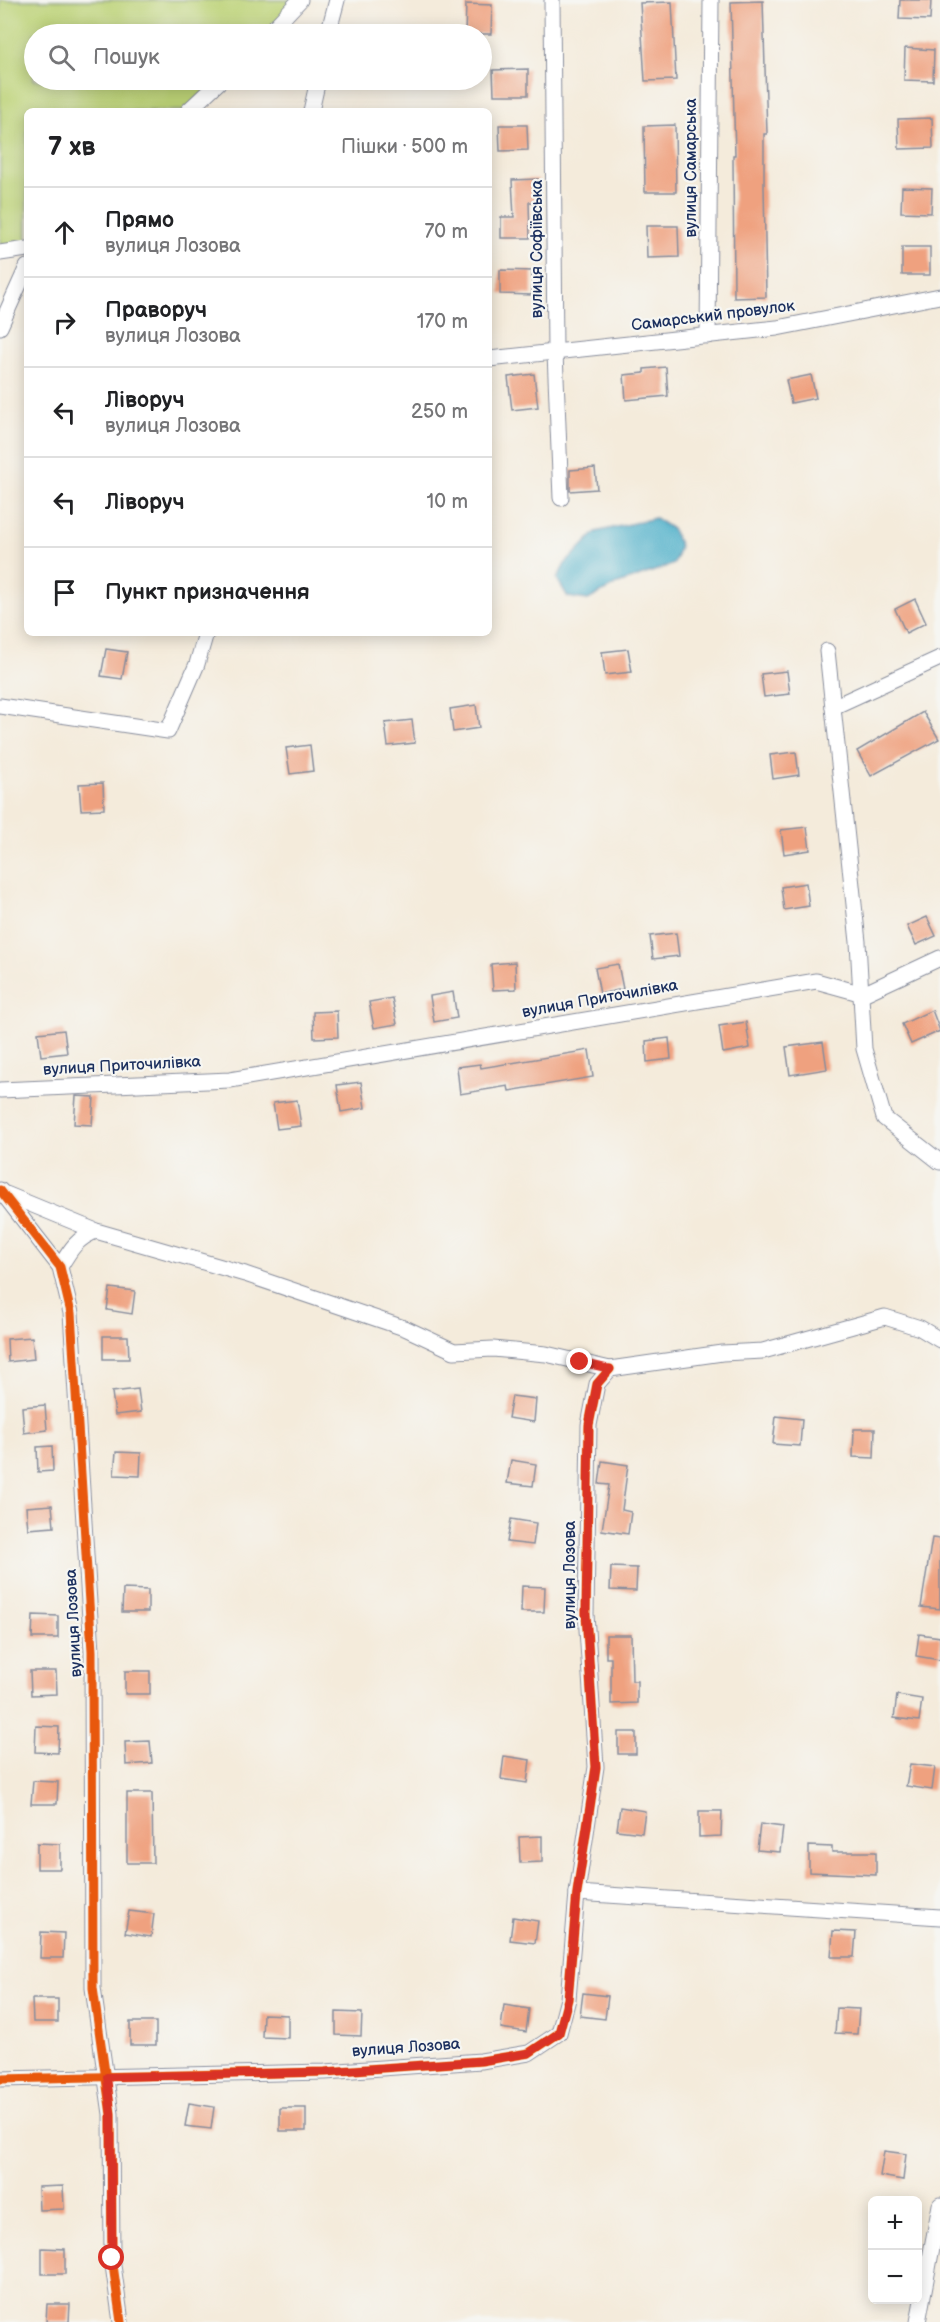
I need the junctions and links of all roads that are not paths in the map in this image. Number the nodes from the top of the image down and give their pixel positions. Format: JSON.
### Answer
{"nodes":[{"id":1,"x":300,"y":0,"type":"edge"},
{"id":2,"x":337,"y":0,"type":"edge"},
{"id":3,"x":552,"y":0,"type":"edge"},
{"id":4,"x":711,"y":0,"type":"edge"},
{"id":5,"x":277,"y":24,"type":"edge"},
{"id":6,"x":331,"y":24,"type":"edge"},
{"id":7,"x":210,"y":90,"type":"edge"},
{"id":8,"x":316,"y":90,"type":"edge"},
{"id":9,"x":191,"y":108,"type":"edge"},
{"id":10,"x":312,"y":108,"type":"edge"},
{"id":11,"x":24,"y":249,"type":"edge"},
{"id":12,"x":0,"y":253,"type":"edge"},
{"id":13,"x":24,"y":274,"type":"edge"},
{"id":14,"x":940,"y":296,"type":"edge"},
{"id":15,"x":0,"y":327,"type":"edge"},
{"id":16,"x":708,"y":336,"type":"junction"},
{"id":17,"x":555,"y":353,"type":"junction"},
{"id":18,"x":492,"y":359,"type":"edge"},
{"id":19,"x":561,"y":498,"type":"dead end"},
{"id":20,"x":205,"y":636,"type":"edge"},
{"id":21,"x":827,"y":651,"type":"dead end"},
{"id":22,"x":940,"y":658,"type":"edge"},
{"id":23,"x":0,"y":706,"type":"edge"},
{"id":24,"x":833,"y":707,"type":"junction"},
{"id":25,"x":940,"y":958,"type":"edge"},
{"id":26,"x":863,"y":994,"type":"junction"},
{"id":27,"x":0,"y":1090,"type":"edge"},
{"id":28,"x":940,"y":1162,"type":"edge"},
{"id":29,"x":2,"y":1191,"type":"edge"},
{"id":30,"x":96,"y":1231,"type":"junction"},
{"id":31,"x":60,"y":1267,"type":"junction"},
{"id":32,"x":940,"y":1340,"type":"edge"},
{"id":33,"x":610,"y":1369,"type":"junction"},
{"id":34,"x":577,"y":1893,"type":"junction"},
{"id":35,"x":940,"y":1917,"type":"edge"},
{"id":36,"x":107,"y":2077,"type":"junction"},
{"id":37,"x":0,"y":2079,"type":"edge"},
{"id":38,"x":940,"y":2205,"type":"edge"},
{"id":39,"x":121,"y":2322,"type":"edge"},
{"id":40,"x":918,"y":2322,"type":"edge"}],
"edges":[{"from":1,"to":5,"type":"street"},
{"from":2,"to":6,"type":"street"},
{"from":3,"to":17,"type":"street","name":"вулиця Софіївська"},
{"from":4,"to":16,"type":"street","name":"вулиця Самарська"},
{"from":7,"to":9,"type":"street"},
{"from":8,"to":10,"type":"street"},
{"from":11,"to":12,"type":"street"},
{"from":13,"to":15,"type":"street"},
{"from":14,"to":16,"type":"street","name":"Самарський провулок"},
{"from":16,"to":17,"type":"street","name":"Самарський провулок"},
{"from":17,"to":18,"type":"street","name":"Самарський провулок"},
{"from":17,"to":19,"type":"street","name":"вулиця Софіївська"},
{"from":20,"to":23,"type":"street"},
{"from":21,"to":24,"type":"street"},
{"from":22,"to":24,"type":"street"},
{"from":24,"to":26,"type":"street"},
{"from":25,"to":26,"type":"street"},
{"from":26,"to":27,"type":"street","name":"вулиця Приточилівка"},
{"from":26,"to":28,"type":"street"},
{"from":29,"to":30,"type":"street"},
{"from":29,"to":31,"type":"street","name":"вулиця Лозова"},
{"from":30,"to":31,"type":"street"},
{"from":30,"to":33,"type":"street"},
{"from":31,"to":36,"type":"street","name":"вулиця Лозова"},
{"from":32,"to":33,"type":"street"},
{"from":33,"to":34,"type":"street","name":"вулиця Лозова"},
{"from":34,"to":35,"type":"street"},
{"from":34,"to":36,"type":"street","name":"вулиця Лозова"},
{"from":36,"to":37,"type":"street","name":"вулиця Лозова"},
{"from":36,"to":39,"type":"street","name":"вулиця Лозова"},
{"from":38,"to":40,"type":"street"}]}
